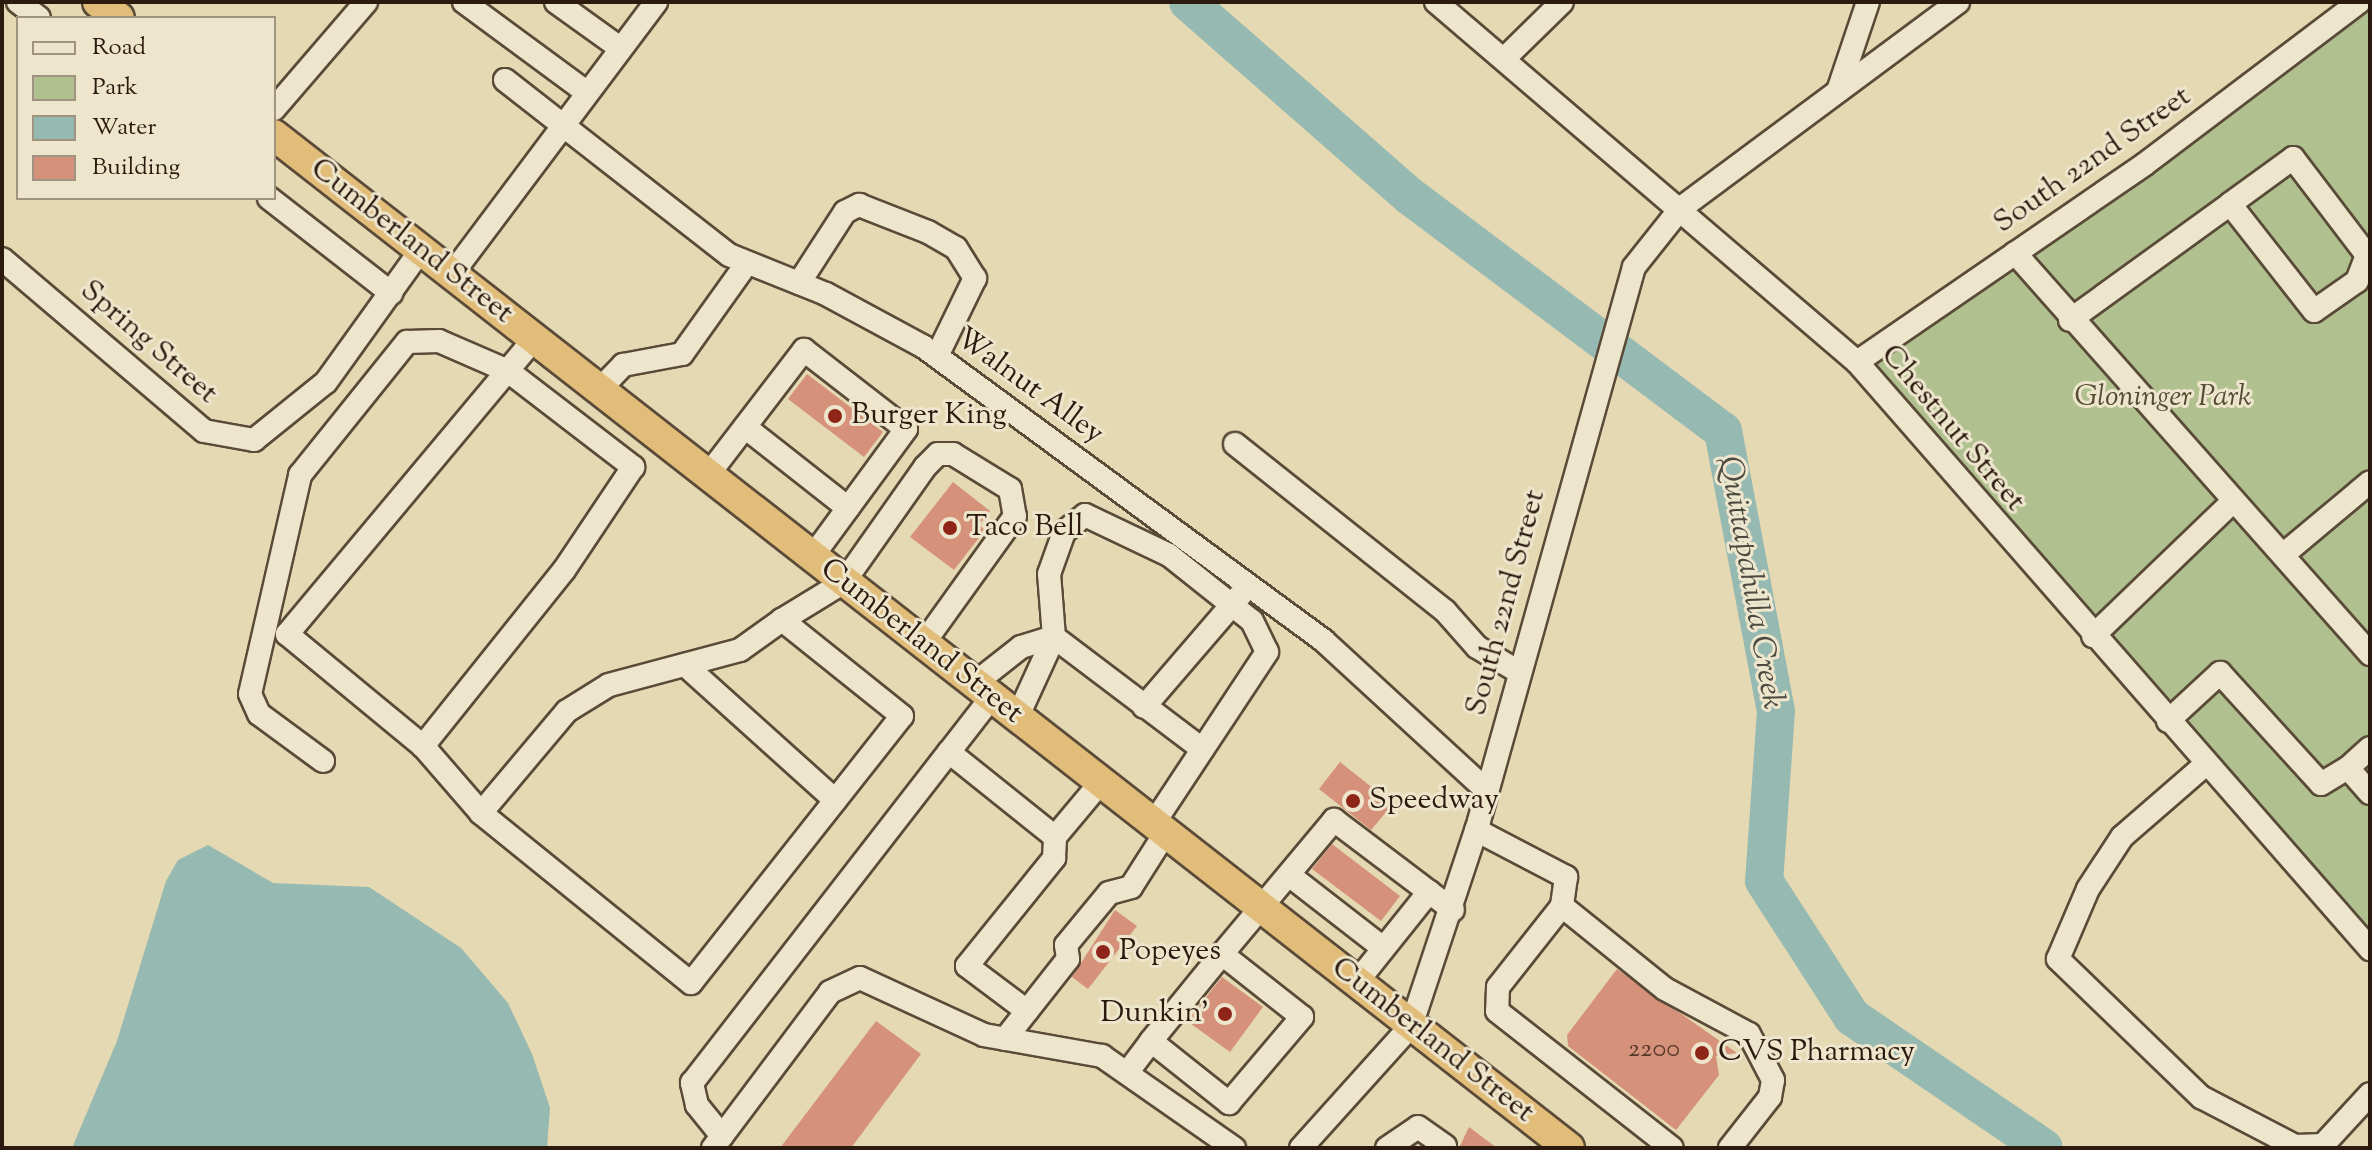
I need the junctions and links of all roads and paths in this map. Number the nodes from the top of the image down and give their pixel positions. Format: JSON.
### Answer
{"nodes":[{"id":1,"x":18,"y":2,"type":"edge"},
{"id":2,"x":366,"y":2,"type":"edge"},
{"id":3,"x":464,"y":2,"type":"edge"},
{"id":4,"x":556,"y":2,"type":"edge"},
{"id":5,"x":1436,"y":2,"type":"edge"},
{"id":6,"x":1868,"y":2,"type":"edge"},
{"id":7,"x":1958,"y":2,"type":"edge"},
{"id":8,"x":2359,"y":2,"type":"edge"},
{"id":9,"x":649,"y":4,"type":"edge"},
{"id":10,"x":1550,"y":6,"type":"edge"},
{"id":11,"x":36,"y":16,"type":"edge"},
{"id":12,"x":620,"y":48,"type":"junction"},
{"id":13,"x":1507,"y":56,"type":"junction"},
{"id":14,"x":505,"y":80,"type":"dead end"},
{"id":15,"x":1838,"y":91,"type":"junction"},
{"id":16,"x":586,"y":92,"type":"junction"},
{"id":17,"x":276,"y":107,"type":"edge"},
{"id":18,"x":563,"y":124,"type":"junction"},
{"id":19,"x":276,"y":137,"type":"edge"},
{"id":20,"x":272,"y":200,"type":"edge"},
{"id":21,"x":2230,"y":204,"type":"junction"},
{"id":22,"x":1681,"y":208,"type":"junction"},
{"id":23,"x":421,"y":250,"type":"junction"},
{"id":24,"x":2015,"y":253,"type":"junction"},
{"id":25,"x":2,"y":259,"type":"edge"},
{"id":26,"x":747,"y":263,"type":"junction"},
{"id":27,"x":452,"y":274,"type":"junction"},
{"id":28,"x":799,"y":283,"type":"junction"},
{"id":29,"x":391,"y":293,"type":"junction"},
{"id":30,"x":2070,"y":320,"type":"junction"},
{"id":31,"x":534,"y":339,"type":"junction"},
{"id":32,"x":937,"y":356,"type":"junction"},
{"id":33,"x":1857,"y":362,"type":"junction"},
{"id":34,"x":508,"y":371,"type":"junction"},
{"id":35,"x":599,"y":390,"type":"junction"},
{"id":36,"x":745,"y":427,"type":"junction"},
{"id":37,"x":1235,"y":444,"type":"dead end"},
{"id":38,"x":708,"y":475,"type":"junction"},
{"id":39,"x":2370,"y":482,"type":"edge"},
{"id":40,"x":2231,"y":503,"type":"junction"},
{"id":41,"x":848,"y":508,"type":"junction"},
{"id":42,"x":2284,"y":554,"type":"junction"},
{"id":43,"x":812,"y":557,"type":"junction"},
{"id":44,"x":844,"y":582,"type":"junction"},
{"id":45,"x":1248,"y":585,"type":"junction"},
{"id":46,"x":1232,"y":605,"type":"junction"},
{"id":47,"x":782,"y":620,"type":"junction"},
{"id":48,"x":267,"y":621,"type":"junction"},
{"id":49,"x":287,"y":634,"type":"junction"},
{"id":50,"x":2093,"y":636,"type":"junction"},
{"id":51,"x":1054,"y":637,"type":"junction"},
{"id":52,"x":923,"y":644,"type":"junction"},
{"id":53,"x":2370,"y":654,"type":"edge"},
{"id":54,"x":685,"y":665,"type":"junction"},
{"id":55,"x":1519,"y":672,"type":"junction"},
{"id":56,"x":982,"y":691,"type":"junction"},
{"id":57,"x":1144,"y":707,"type":"junction"},
{"id":58,"x":1017,"y":718,"type":"junction"},
{"id":59,"x":2168,"y":721,"type":"junction"},
{"id":60,"x":423,"y":746,"type":"junction"},
{"id":61,"x":2370,"y":748,"type":"edge"},
{"id":62,"x":1202,"y":749,"type":"junction"},
{"id":63,"x":949,"y":752,"type":"junction"},
{"id":64,"x":323,"y":761,"type":"dead end"},
{"id":65,"x":2206,"y":764,"type":"junction"},
{"id":66,"x":2348,"y":768,"type":"junction"},
{"id":67,"x":1101,"y":782,"type":"junction"},
{"id":68,"x":1487,"y":791,"type":"junction"},
{"id":69,"x":2370,"y":793,"type":"edge"},
{"id":70,"x":835,"y":800,"type":"junction"},
{"id":71,"x":481,"y":813,"type":"junction"},
{"id":72,"x":1160,"y":828,"type":"junction"},
{"id":73,"x":1476,"y":830,"type":"junction"},
{"id":74,"x":1055,"y":837,"type":"junction"},
{"id":75,"x":1289,"y":875,"type":"junction"},
{"id":76,"x":1429,"y":892,"type":"junction"},
{"id":77,"x":1562,"y":906,"type":"junction"},
{"id":78,"x":1263,"y":907,"type":"junction"},
{"id":79,"x":1453,"y":910,"type":"junction"},
{"id":80,"x":1383,"y":948,"type":"junction"},
{"id":81,"x":2370,"y":949,"type":"edge"},
{"id":82,"x":1222,"y":954,"type":"junction"},
{"id":83,"x":1356,"y":983,"type":"junction"},
{"id":84,"x":1027,"y":1011,"type":"junction"},
{"id":85,"x":1411,"y":1026,"type":"junction"},
{"id":86,"x":1005,"y":1039,"type":"junction"},
{"id":87,"x":1151,"y":1041,"type":"junction"},
{"id":88,"x":1127,"y":1073,"type":"junction"},
{"id":89,"x":2370,"y":1094,"type":"edge"},
{"id":90,"x":718,"y":1142,"type":"edge"},
{"id":91,"x":1445,"y":1146,"type":"edge"},
{"id":92,"x":1234,"y":1148,"type":"edge"},
{"id":93,"x":1301,"y":1148,"type":"edge"},
{"id":94,"x":1387,"y":1148,"type":"edge"},
{"id":95,"x":1569,"y":1148,"type":"edge"},
{"id":96,"x":1672,"y":1148,"type":"edge"},
{"id":97,"x":1730,"y":1148,"type":"edge"}],
"edges":[{"from":1,"to":11,"type":"street"},
{"from":2,"to":17,"type":"street"},
{"from":3,"to":16,"type":"street"},
{"from":4,"to":12,"type":"street"},
{"from":5,"to":13,"type":"street","name":"Chestnut Street"},
{"from":6,"to":15,"type":"street"},
{"from":7,"to":15,"type":"street","name":"South 22nd Street"},
{"from":8,"to":24,"type":"street","name":"South 22nd Street"},
{"from":9,"to":12,"type":"street"},
{"from":10,"to":13,"type":"street"},
{"from":12,"to":16,"type":"street"},
{"from":13,"to":22,"type":"street","name":"Chestnut Street"},
{"from":14,"to":18,"type":"street","name":"Walnut Alley"},
{"from":15,"to":22,"type":"street","name":"South 22nd Street"},
{"from":16,"to":18,"type":"street"},
{"from":18,"to":26,"type":"street","name":"Walnut Alley"},
{"from":18,"to":27,"type":"street"},
{"from":19,"to":23,"type":"highway","name":"Cumberland Street"},
{"from":20,"to":29,"type":"street"},
{"from":21,"to":21,"type":"street"},
{"from":21,"to":30,"type":"street"},
{"from":22,"to":33,"type":"street","name":"Chestnut Street"},
{"from":22,"to":55,"type":"street","name":"South 22nd Street"},
{"from":23,"to":27,"type":"highway","name":"Cumberland Street"},
{"from":23,"to":29,"type":"street","name":"Spring Street"},
{"from":24,"to":30,"type":"street"},
{"from":24,"to":33,"type":"street","name":"South 22nd Street"},
{"from":25,"to":29,"type":"street","name":"Spring Street"},
{"from":26,"to":28,"type":"street","name":"Walnut Alley"},
{"from":26,"to":35,"type":"street"},
{"from":27,"to":31,"type":"highway","name":"Cumberland Street"},
{"from":28,"to":32,"type":"street","name":"Walnut Alley"},
{"from":28,"to":32,"type":"street"},
{"from":30,"to":40,"type":"street"},
{"from":31,"to":34,"type":"street"},
{"from":31,"to":35,"type":"highway","name":"Cumberland Street"},
{"from":32,"to":45,"type":"street","name":"Walnut Alley"},
{"from":33,"to":50,"type":"street","name":"Chestnut Street"},
{"from":34,"to":48,"type":"street"},
{"from":34,"to":49,"type":"street"},
{"from":34,"to":60,"type":"street"},
{"from":35,"to":38,"type":"highway","name":"Cumberland Street"},
{"from":36,"to":38,"type":"street"},
{"from":36,"to":41,"type":"street"},
{"from":36,"to":41,"type":"street"},
{"from":37,"to":55,"type":"street"},
{"from":38,"to":43,"type":"highway","name":"Cumberland Street"},
{"from":39,"to":42,"type":"street"},
{"from":40,"to":42,"type":"street"},
{"from":40,"to":50,"type":"street"},
{"from":41,"to":43,"type":"street"},
{"from":42,"to":53,"type":"street"},
{"from":43,"to":44,"type":"highway","name":"Cumberland Street"},
{"from":44,"to":47,"type":"street"},
{"from":44,"to":52,"type":"highway","name":"Cumberland Street"},
{"from":44,"to":52,"type":"street"},
{"from":45,"to":46,"type":"street"},
{"from":45,"to":68,"type":"street","name":"Walnut Alley"},
{"from":46,"to":51,"type":"street"},
{"from":46,"to":57,"type":"street"},
{"from":46,"to":62,"type":"street"},
{"from":47,"to":54,"type":"street"},
{"from":47,"to":70,"type":"street"},
{"from":48,"to":49,"type":"street"},
{"from":48,"to":64,"type":"street"},
{"from":49,"to":60,"type":"street"},
{"from":50,"to":59,"type":"street","name":"Chestnut Street"},
{"from":51,"to":56,"type":"street"},
{"from":51,"to":57,"type":"street"},
{"from":51,"to":58,"type":"street"},
{"from":52,"to":56,"type":"highway","name":"Cumberland Street"},
{"from":54,"to":70,"type":"street"},
{"from":54,"to":71,"type":"street"},
{"from":55,"to":68,"type":"street","name":"South 22nd Street"},
{"from":56,"to":58,"type":"highway","name":"Cumberland Street"},
{"from":56,"to":63,"type":"street"},
{"from":57,"to":62,"type":"street"},
{"from":58,"to":67,"type":"highway","name":"Cumberland Street"},
{"from":59,"to":65,"type":"street","name":"Chestnut Street"},
{"from":59,"to":66,"type":"street"},
{"from":60,"to":71,"type":"street"},
{"from":61,"to":66,"type":"street"},
{"from":62,"to":72,"type":"street"},
{"from":63,"to":74,"type":"street"},
{"from":63,"to":90,"type":"street"},
{"from":65,"to":81,"type":"street","name":"Chestnut Street"},
{"from":65,"to":89,"type":"street"},
{"from":66,"to":69,"type":"street"},
{"from":67,"to":72,"type":"highway","name":"Cumberland Street"},
{"from":67,"to":74,"type":"street"},
{"from":68,"to":73,"type":"street","name":"South 22nd Street"},
{"from":70,"to":71,"type":"street"},
{"from":72,"to":78,"type":"highway","name":"Cumberland Street"},
{"from":72,"to":84,"type":"street"},
{"from":73,"to":77,"type":"street"},
{"from":73,"to":79,"type":"street","name":"South 22nd Street"},
{"from":74,"to":84,"type":"street"},
{"from":75,"to":76,"type":"street"},
{"from":75,"to":78,"type":"street"},
{"from":75,"to":80,"type":"street"},
{"from":76,"to":79,"type":"street"},
{"from":76,"to":80,"type":"street"},
{"from":77,"to":96,"type":"street"},
{"from":77,"to":97,"type":"street"},
{"from":78,"to":82,"type":"street"},
{"from":78,"to":83,"type":"highway","name":"Cumberland Street"},
{"from":79,"to":85,"type":"street","name":"South 22nd Street"},
{"from":80,"to":83,"type":"street"},
{"from":82,"to":87,"type":"street"},
{"from":82,"to":87,"type":"street"},
{"from":83,"to":85,"type":"highway","name":"Cumberland Street"},
{"from":84,"to":86,"type":"street"},
{"from":85,"to":93,"type":"street"},
{"from":85,"to":95,"type":"highway","name":"Cumberland Street"},
{"from":86,"to":88,"type":"street"},
{"from":86,"to":90,"type":"street"},
{"from":87,"to":88,"type":"street"},
{"from":88,"to":92,"type":"street"},
{"from":91,"to":94,"type":"street"}]}
